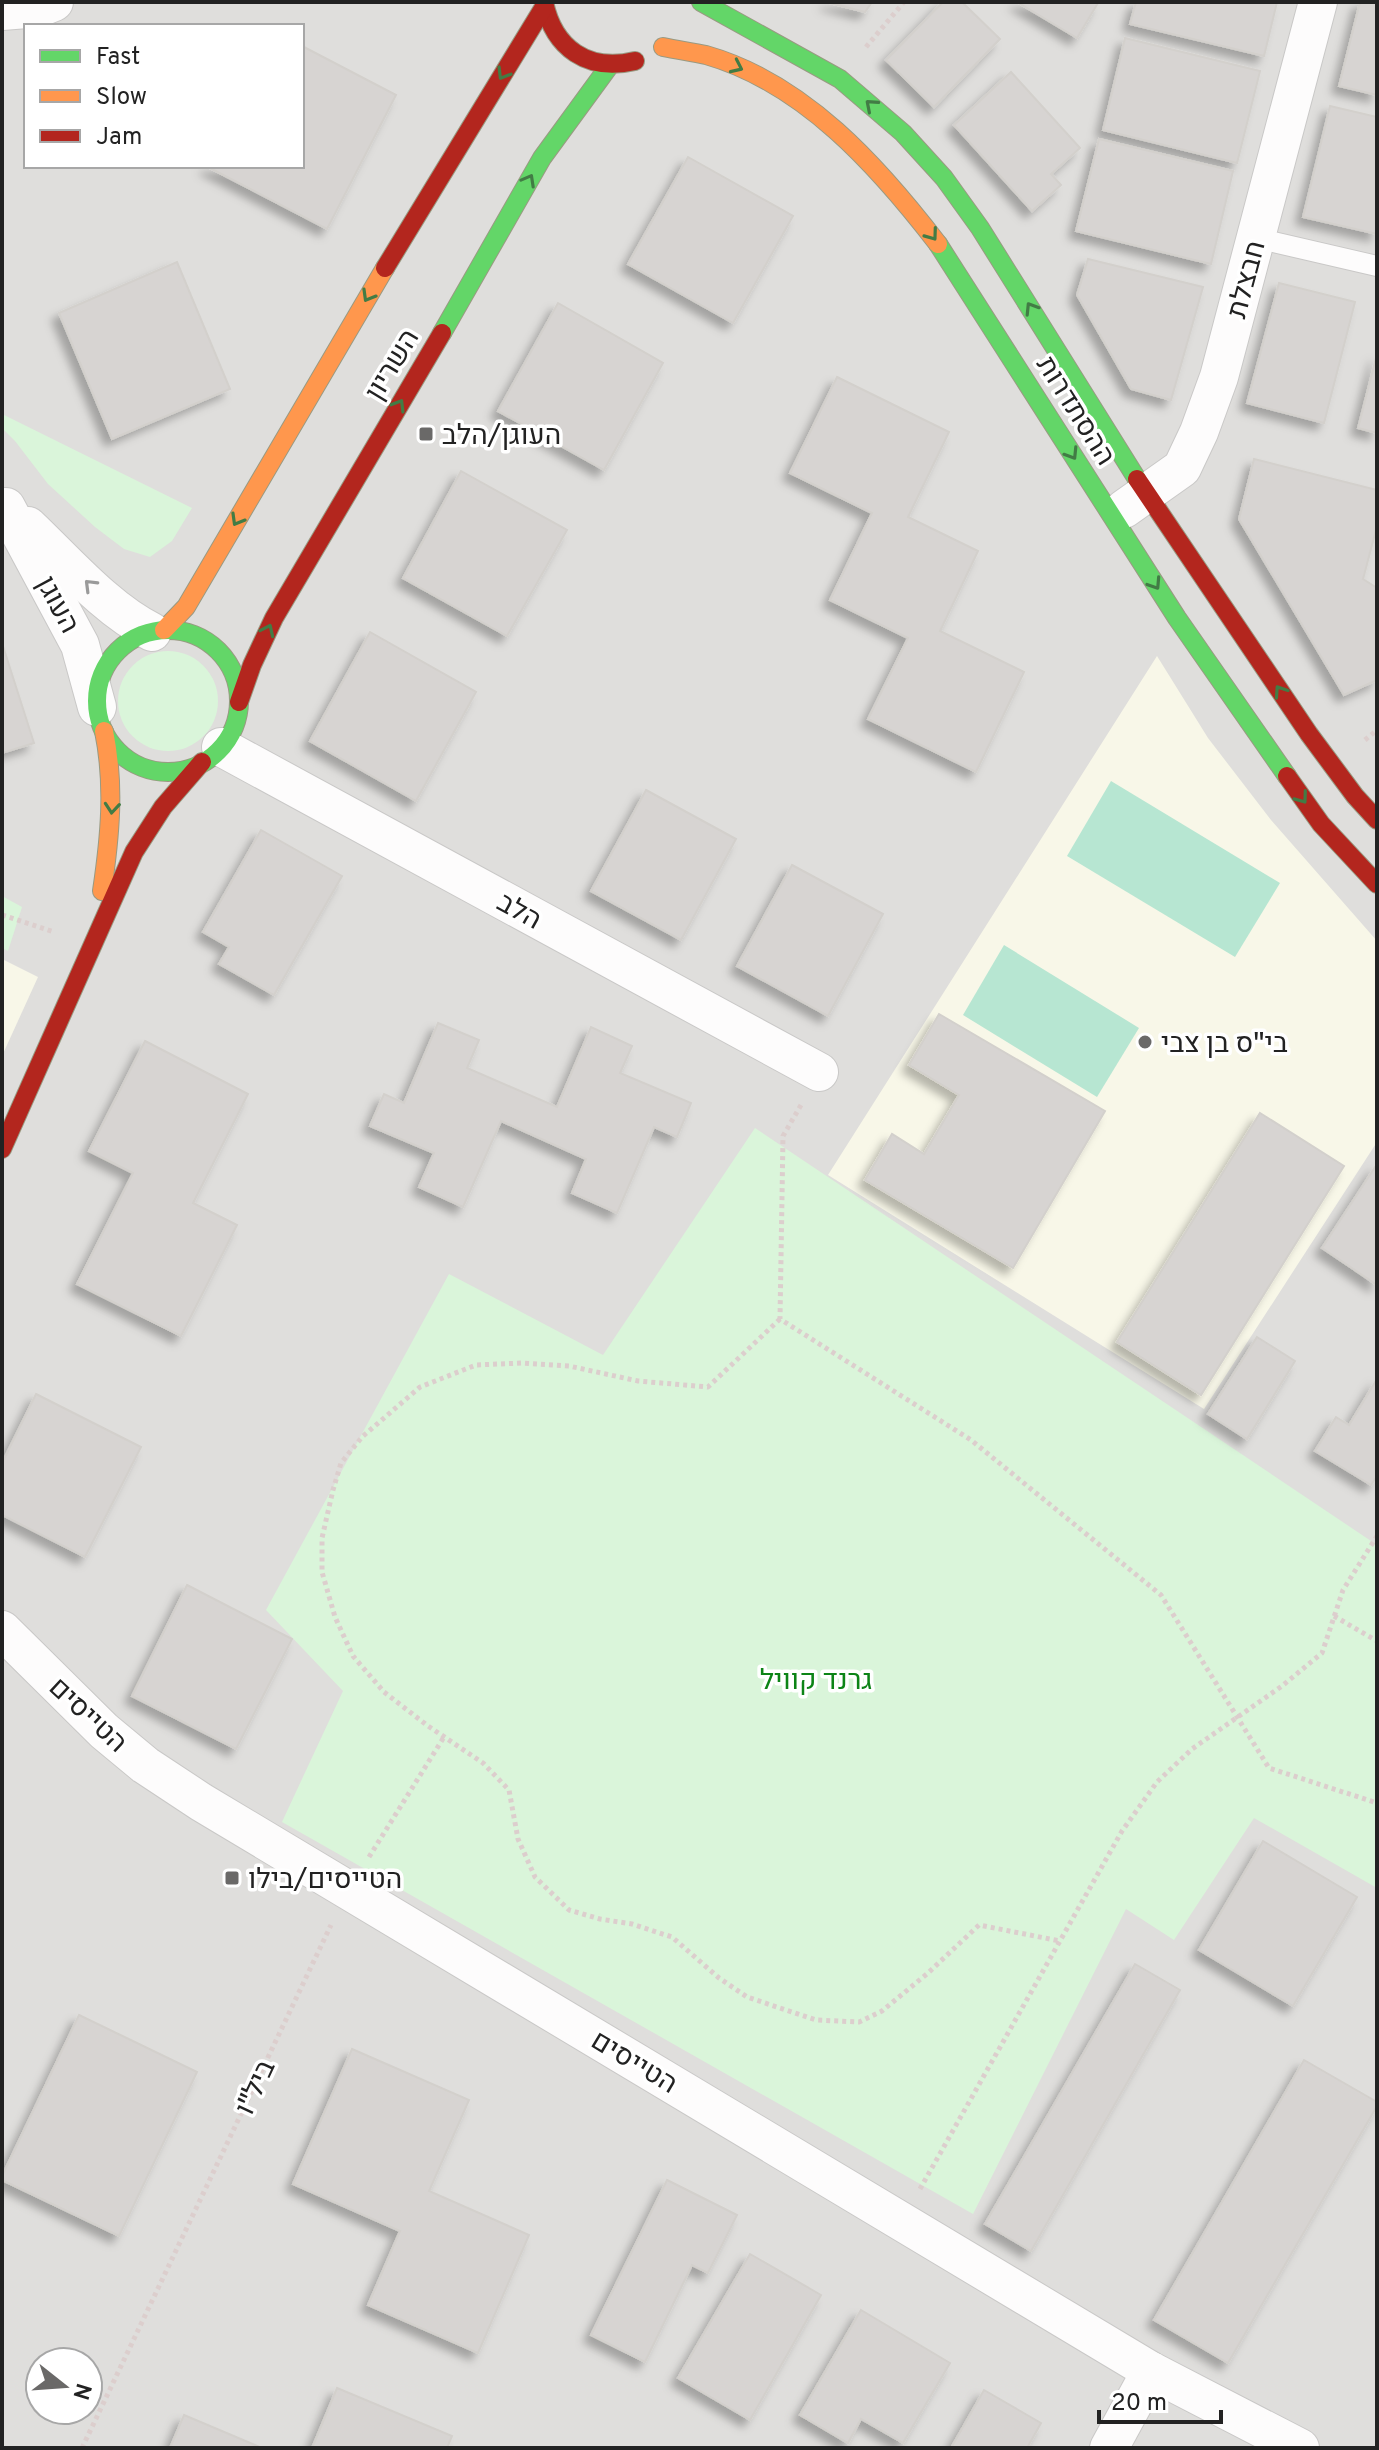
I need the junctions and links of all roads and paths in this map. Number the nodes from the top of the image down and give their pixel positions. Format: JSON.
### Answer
{"nodes":[{"id":1,"x":54,"y":2,"type":"edge"},
{"id":2,"x":701,"y":2,"type":"edge"},
{"id":3,"x":904,"y":2,"type":"edge"},
{"id":4,"x":1318,"y":2,"type":"edge"},
{"id":5,"x":544,"y":5,"type":"edge"},
{"id":6,"x":2,"y":11,"type":"edge"},
{"id":7,"x":676,"y":31,"type":"dead end"},
{"id":8,"x":663,"y":47,"type":"junction"},
{"id":9,"x":610,"y":65,"type":"junction"},
{"id":10,"x":840,"y":79,"type":"junction"},
{"id":11,"x":1256,"y":238,"type":"junction"},
{"id":12,"x":1377,"y":266,"type":"edge"},
{"id":13,"x":1147,"y":492,"type":"junction"},
{"id":14,"x":4,"y":505,"type":"edge"},
{"id":15,"x":1112,"y":518,"type":"junction"},
{"id":16,"x":158,"y":631,"type":"junction"},
{"id":17,"x":239,"y":702,"type":"junction"},
{"id":18,"x":100,"y":719,"type":"junction"},
{"id":19,"x":212,"y":755,"type":"junction"},
{"id":20,"x":1377,"y":820,"type":"edge"},
{"id":21,"x":1377,"y":884,"type":"edge"},
{"id":22,"x":2,"y":915,"type":"edge"},
{"id":23,"x":93,"y":944,"type":"junction"},
{"id":24,"x":819,"y":1072,"type":"joint"},
{"id":25,"x":2,"y":1149,"type":"edge"},
{"id":26,"x":780,"y":1319,"type":"junction"},
{"id":27,"x":1377,"y":1536,"type":"edge"},
{"id":28,"x":1334,"y":1616,"type":"junction"},
{"id":29,"x":2,"y":1630,"type":"edge"},
{"id":30,"x":1377,"y":1641,"type":"edge"},
{"id":31,"x":1237,"y":1719,"type":"junction"},
{"id":32,"x":444,"y":1737,"type":"junction"},
{"id":33,"x":1377,"y":1803,"type":"edge"},
{"id":34,"x":348,"y":1890,"type":"junction"},
{"id":35,"x":1060,"y":1941,"type":"junction"},
{"id":36,"x":902,"y":2221,"type":"junction"},
{"id":37,"x":1151,"y":2371,"type":"junction"},
{"id":38,"x":82,"y":2448,"type":"edge"},
{"id":39,"x":1109,"y":2448,"type":"edge"},
{"id":40,"x":1300,"y":2448,"type":"edge"}],
"edges":[{"from":1,"to":6,"type":"street"},
{"from":2,"to":10,"type":"street","name":"ההסתדרות"},
{"from":3,"to":10,"type":"path"},
{"from":4,"to":11,"type":"street","name":"חבצלת"},
{"from":5,"to":9,"type":"street"},
{"from":5,"to":16,"type":"street","name":"השריון","one_way":true},
{"from":7,"to":8,"type":"street"},
{"from":8,"to":9,"type":"street"},
{"from":8,"to":15,"type":"street","name":"ההסתדרות","one_way":true},
{"from":17,"to":9,"type":"street","name":"השריון","one_way":true},
{"from":13,"to":10,"type":"street","name":"ההסתדרות","one_way":true},
{"from":11,"to":12,"type":"lane"},
{"from":11,"to":13,"type":"street","name":"חבצלת"},
{"from":13,"to":15,"type":"street","name":"חבצלת"},
{"from":20,"to":13,"type":"street","name":"ההסתדרות","one_way":true},
{"from":16,"to":14,"type":"street","name":"העוגן","one_way":true},
{"from":14,"to":18,"type":"street","name":"העוגן"},
{"from":15,"to":21,"type":"street","name":"ההסתדרות","one_way":true},
{"from":16,"to":17,"type":"street"},
{"from":16,"to":18,"type":"street"},
{"from":17,"to":19,"type":"street"},
{"from":18,"to":19,"type":"street"},
{"from":18,"to":23,"type":"street","one_way":true},
{"from":19,"to":23,"type":"street"},
{"from":19,"to":24,"type":"street","name":"הלב"},
{"from":22,"to":23,"type":"path"},
{"from":23,"to":25,"type":"street"},
{"from":24,"to":26,"type":"path"},
{"from":26,"to":31,"type":"path"},
{"from":26,"to":32,"type":"path"},
{"from":27,"to":28,"type":"path"},
{"from":28,"to":30,"type":"path"},
{"from":28,"to":31,"type":"path"},
{"from":29,"to":34,"type":"street","name":"הטייסים"},
{"from":31,"to":33,"type":"path"},
{"from":31,"to":35,"type":"path"},
{"from":32,"to":34,"type":"path","name":"ביל\"ו"},
{"from":32,"to":35,"type":"path"},
{"from":34,"to":36,"type":"street","name":"הטייסים"},
{"from":34,"to":38,"type":"path","name":"ביל\"ו"},
{"from":35,"to":36,"type":"path"},
{"from":36,"to":37,"type":"street","name":"הטייסים"},
{"from":37,"to":39,"type":"street"},
{"from":37,"to":40,"type":"street","name":"הטייסים"}]}
